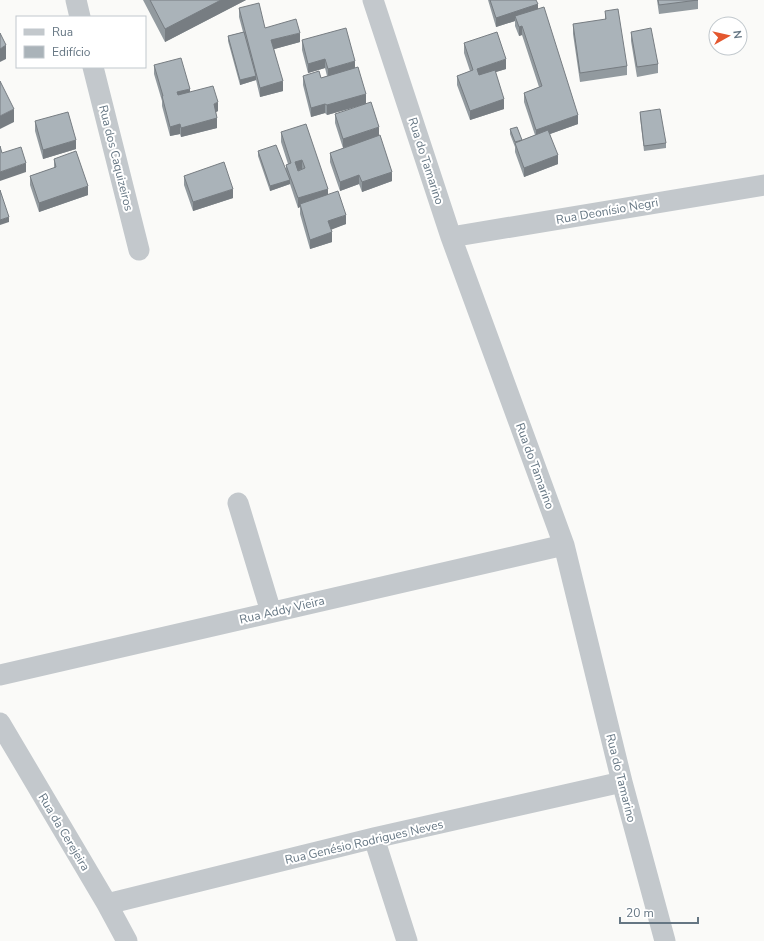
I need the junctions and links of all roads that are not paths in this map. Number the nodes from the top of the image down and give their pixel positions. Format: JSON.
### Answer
{"nodes":[{"id":1,"x":76,"y":0,"type":"edge"},
{"id":2,"x":373,"y":0,"type":"edge"},
{"id":3,"x":80,"y":16,"type":"edge"},
{"id":4,"x":93,"y":68,"type":"edge"},
{"id":5,"x":764,"y":185,"type":"edge"},
{"id":6,"x":451,"y":238,"type":"junction"},
{"id":7,"x":139,"y":250,"type":"dead end"},
{"id":8,"x":238,"y":503,"type":"dead end"},
{"id":9,"x":564,"y":545,"type":"junction"},
{"id":10,"x":271,"y":612,"type":"junction"},
{"id":11,"x":0,"y":675,"type":"edge"},
{"id":12,"x":0,"y":723,"type":"edge"},
{"id":13,"x":622,"y":782,"type":"junction"},
{"id":14,"x":374,"y":838,"type":"junction"},
{"id":15,"x":107,"y":904,"type":"junction"},
{"id":16,"x":127,"y":941,"type":"edge"},
{"id":17,"x":407,"y":941,"type":"edge"},
{"id":18,"x":665,"y":941,"type":"edge"}],
"edges":[{"from":1,"to":3,"type":"street"},
{"from":2,"to":6,"type":"street","name":"Rua do Tamarino"},
{"from":4,"to":7,"type":"street","name":"Rua dos Caquizeiros"},
{"from":5,"to":6,"type":"street","name":"Rua Deonísio Negri"},
{"from":6,"to":9,"type":"street","name":"Rua do Tamarino"},
{"from":8,"to":10,"type":"street"},
{"from":9,"to":10,"type":"street","name":"Rua Addy Vieira"},
{"from":9,"to":13,"type":"street","name":"Rua do Tamarino"},
{"from":10,"to":11,"type":"street","name":"Rua Addy Vieira"},
{"from":12,"to":15,"type":"street","name":"Rua da Cerejeira"},
{"from":13,"to":14,"type":"street","name":"Rua Genésio Rodrigues Neves"},
{"from":13,"to":18,"type":"street","name":"Rua do Tamarino"},
{"from":14,"to":15,"type":"street","name":"Rua Genésio Rodrigues Neves"},
{"from":14,"to":17,"type":"street"},
{"from":15,"to":16,"type":"street","name":"Rua da Cerejeira"}]}
